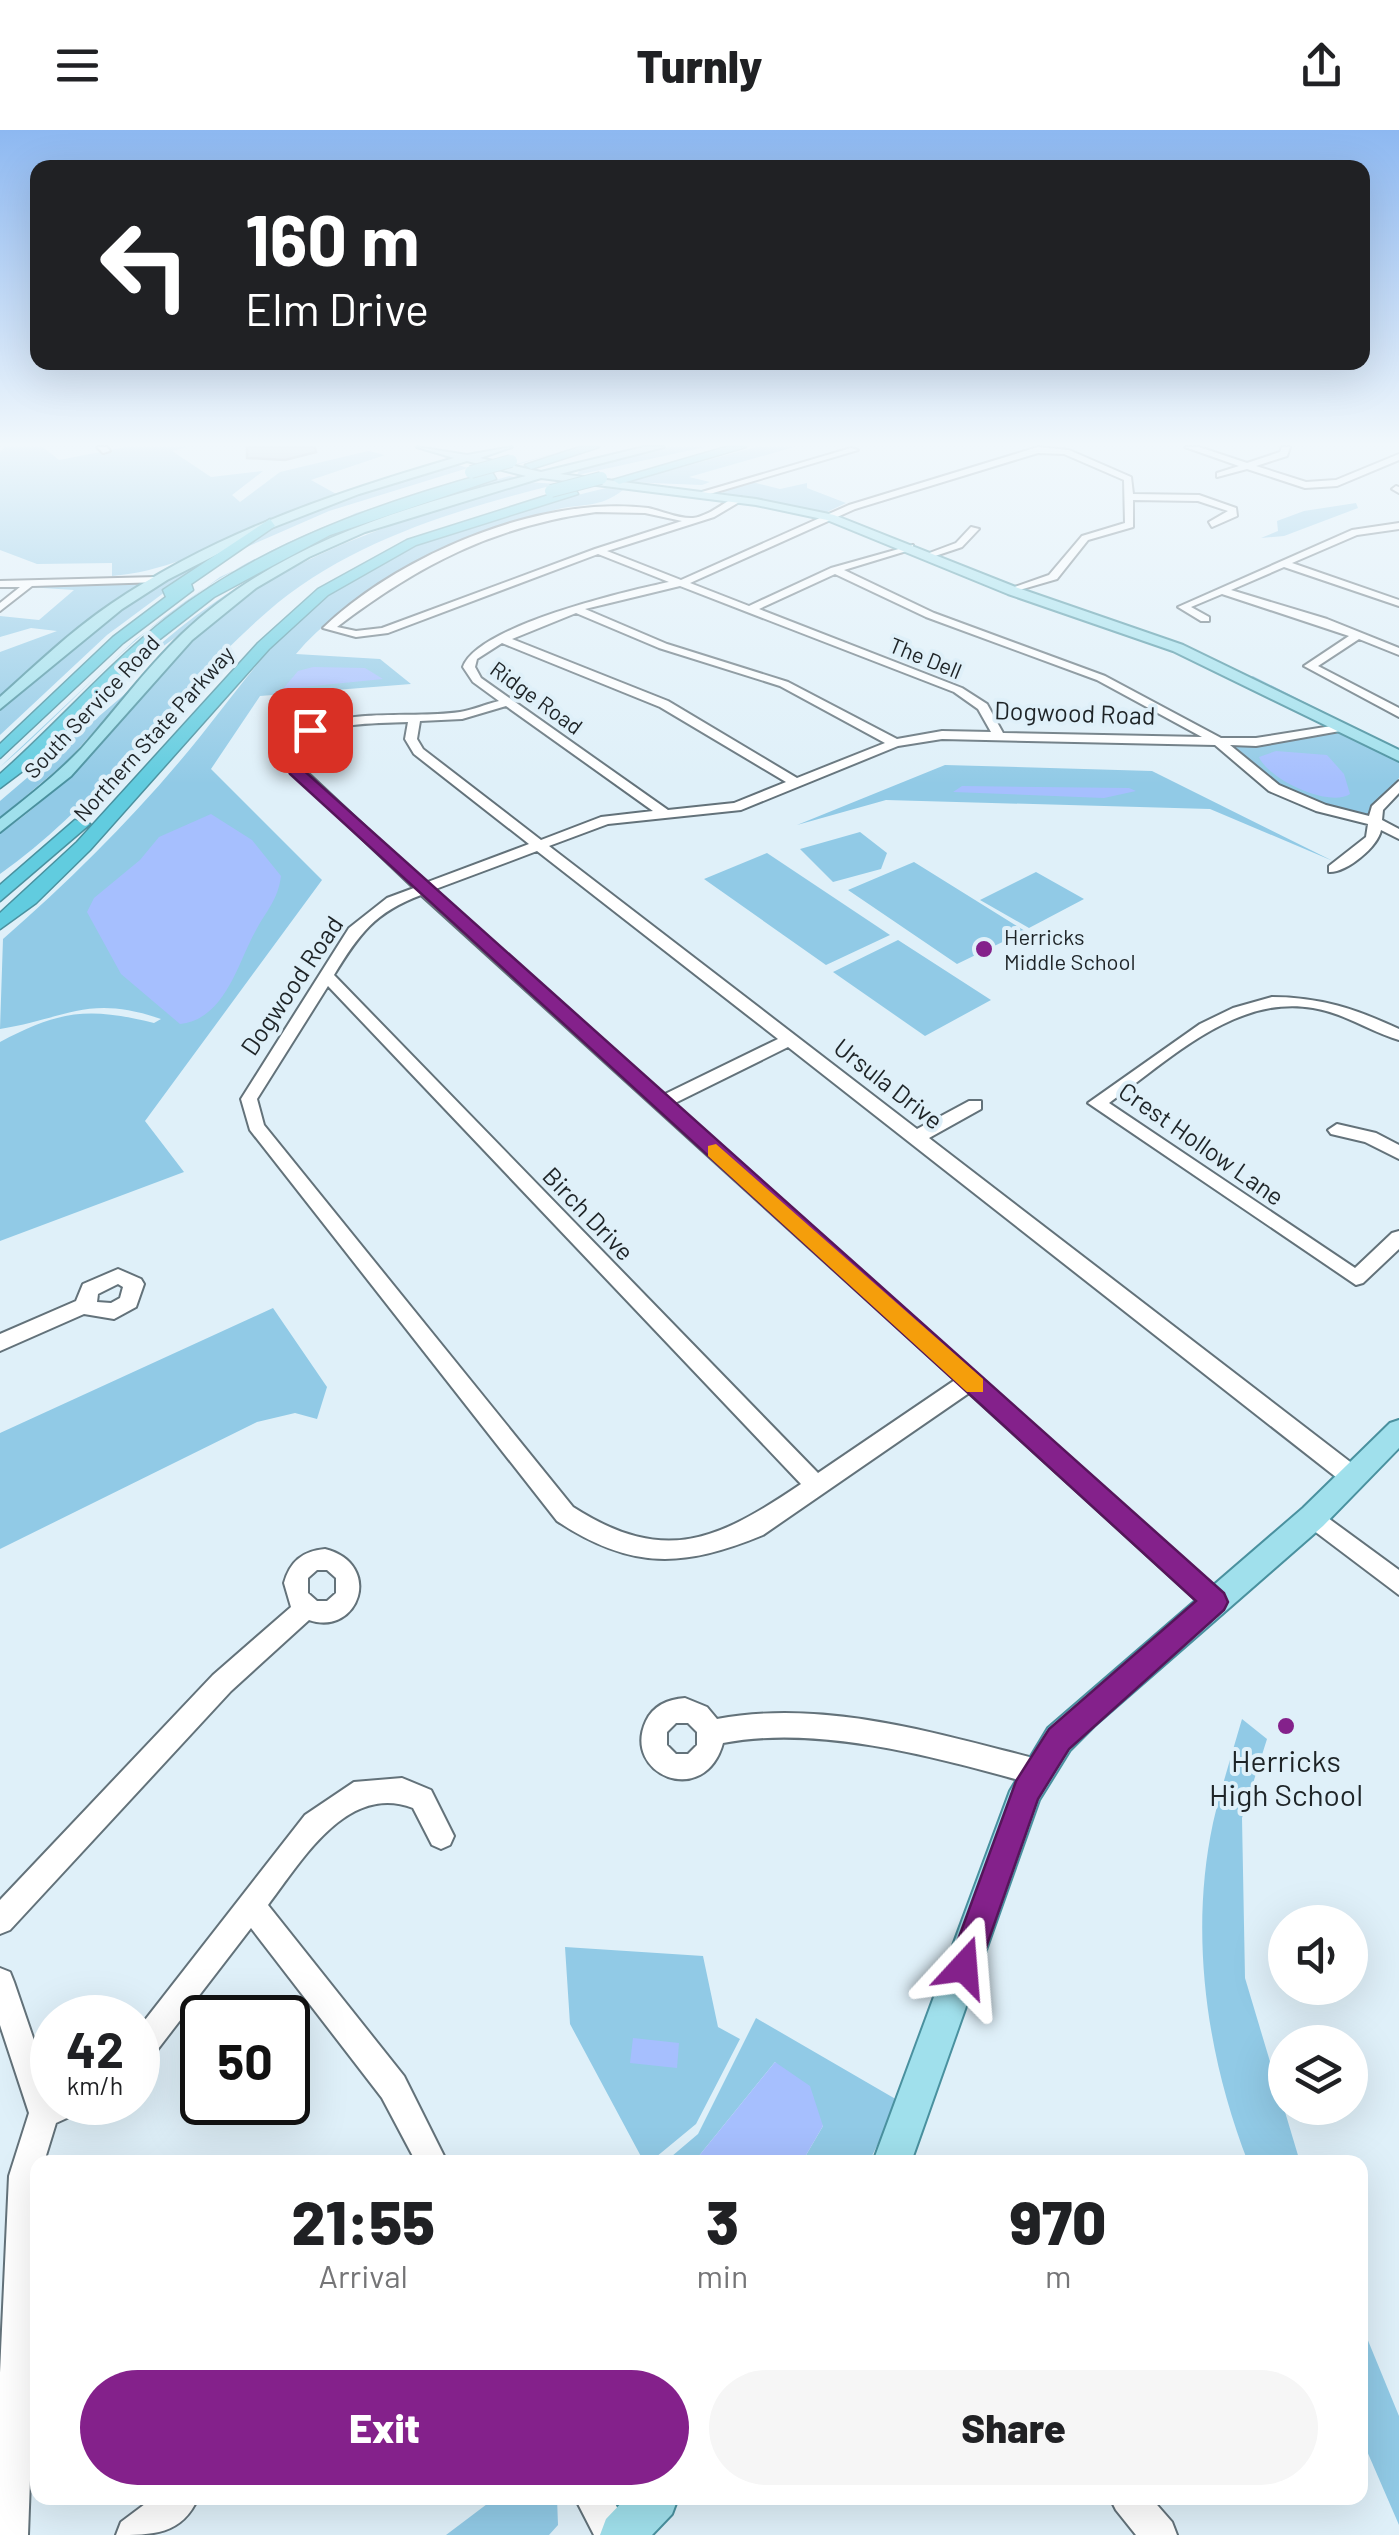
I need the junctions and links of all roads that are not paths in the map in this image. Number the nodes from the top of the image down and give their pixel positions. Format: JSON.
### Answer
{"nodes":[{"id":1,"x":198,"y":559,"type":"edge"},
{"id":2,"x":218,"y":559,"type":"edge"},
{"id":3,"x":239,"y":559,"type":"edge"},
{"id":4,"x":275,"y":559,"type":"edge"},
{"id":5,"x":302,"y":559,"type":"edge"},
{"id":6,"x":364,"y":559,"type":"edge"},
{"id":7,"x":383,"y":559,"type":"edge"},
{"id":8,"x":436,"y":559,"type":"edge"},
{"id":9,"x":576,"y":559,"type":"edge"},
{"id":10,"x":621,"y":559,"type":"edge"},
{"id":11,"x":735,"y":559,"type":"edge"},
{"id":12,"x":870,"y":559,"type":"edge"},
{"id":13,"x":937,"y":559,"type":"edge"},
{"id":14,"x":1069,"y":559,"type":"edge"},
{"id":15,"x":1292,"y":559,"type":"edge"},
{"id":16,"x":1283,"y":563,"type":"junction"},
{"id":17,"x":835,"y":570,"type":"junction"},
{"id":18,"x":157,"y":580,"type":"junction"},
{"id":19,"x":684,"y":582,"type":"junction"},
{"id":20,"x":97,"y":583,"type":"junction"},
{"id":21,"x":0,"y":584,"type":"edge"},
{"id":22,"x":28,"y":586,"type":"junction"},
{"id":23,"x":1221,"y":590,"type":"junction"},
{"id":24,"x":1014,"y":591,"type":"junction"},
{"id":25,"x":136,"y":594,"type":"junction"},
{"id":26,"x":1397,"y":601,"type":"edge"},
{"id":27,"x":0,"y":604,"type":"edge"},
{"id":28,"x":752,"y":608,"type":"junction"},
{"id":29,"x":576,"y":609,"type":"junction"},
{"id":30,"x":150,"y":613,"type":"junction"},
{"id":31,"x":1205,"y":619,"type":"dead end"},
{"id":32,"x":202,"y":622,"type":"junction"},
{"id":33,"x":1358,"y":635,"type":"junction"},
{"id":34,"x":502,"y":639,"type":"junction"},
{"id":35,"x":1399,"y":652,"type":"edge"},
{"id":36,"x":507,"y":702,"type":"junction"},
{"id":37,"x":0,"y":705,"type":"edge"},
{"id":38,"x":1399,"y":713,"type":"edge"},
{"id":39,"x":414,"y":719,"type":"junction"},
{"id":40,"x":1340,"y":726,"type":"junction"},
{"id":41,"x":998,"y":734,"type":"junction"},
{"id":42,"x":1218,"y":741,"type":"junction"},
{"id":43,"x":895,"y":744,"type":"junction"},
{"id":44,"x":0,"y":753,"type":"edge"},
{"id":45,"x":1399,"y":756,"type":"edge"},
{"id":46,"x":797,"y":783,"type":"junction"},
{"id":47,"x":1399,"y":785,"type":"edge"},
{"id":48,"x":0,"y":786,"type":"edge"},
{"id":49,"x":108,"y":796,"type":"junction"},
{"id":50,"x":664,"y":813,"type":"junction"},
{"id":51,"x":1374,"y":821,"type":"junction"},
{"id":52,"x":0,"y":827,"type":"edge"},
{"id":53,"x":1399,"y":835,"type":"edge"},
{"id":54,"x":542,"y":844,"type":"junction"},
{"id":55,"x":81,"y":850,"type":"junction"},
{"id":56,"x":1334,"y":869,"type":"dead end"},
{"id":57,"x":0,"y":878,"type":"edge"},
{"id":58,"x":423,"y":889,"type":"junction"},
{"id":59,"x":0,"y":895,"type":"edge"},
{"id":60,"x":0,"y":923,"type":"edge"},
{"id":61,"x":0,"y":939,"type":"edge"},
{"id":62,"x":326,"y":975,"type":"junction"},
{"id":63,"x":1399,"y":1035,"type":"edge"},
{"id":64,"x":792,"y":1039,"type":"junction"},
{"id":65,"x":662,"y":1102,"type":"junction"},
{"id":66,"x":974,"y":1105,"type":"dead end"},
{"id":67,"x":1338,"y":1130,"type":"dead end"},
{"id":68,"x":917,"y":1136,"type":"junction"},
{"id":69,"x":1399,"y":1152,"type":"edge"},
{"id":70,"x":1399,"y":1238,"type":"edge"},
{"id":71,"x":86,"y":1305,"type":"dead end"},
{"id":72,"x":0,"y":1343,"type":"edge"},
{"id":73,"x":970,"y":1381,"type":"junction"},
{"id":74,"x":1399,"y":1431,"type":"edge"},
{"id":75,"x":1354,"y":1478,"type":"junction"},
{"id":76,"x":816,"y":1485,"type":"junction"},
{"id":77,"x":1313,"y":1518,"type":"junction"},
{"id":78,"x":1399,"y":1584,"type":"edge"},
{"id":79,"x":1215,"y":1602,"type":"junction"},
{"id":80,"x":305,"y":1609,"type":"dead end"},
{"id":81,"x":711,"y":1733,"type":"dead end"},
{"id":82,"x":1036,"y":1772,"type":"junction"},
{"id":83,"x":440,"y":1836,"type":"dead end"},
{"id":84,"x":253,"y":1908,"type":"junction"},
{"id":85,"x":0,"y":1920,"type":"edge"},
{"id":86,"x":0,"y":1982,"type":"edge"},
{"id":87,"x":160,"y":2024,"type":"edge"},
{"id":88,"x":30,"y":2051,"type":"edge"},
{"id":89,"x":48,"y":2125,"type":"edge"},
{"id":90,"x":34,"y":2155,"type":"edge"},
{"id":91,"x":428,"y":2155,"type":"edge"},
{"id":92,"x":895,"y":2155,"type":"edge"},
{"id":93,"x":30,"y":2165,"type":"edge"},
{"id":94,"x":171,"y":2505,"type":"edge"},
{"id":95,"x":609,"y":2505,"type":"edge"},
{"id":96,"x":1134,"y":2505,"type":"edge"},
{"id":97,"x":632,"y":2516,"type":"edge"},
{"id":98,"x":10,"y":2535,"type":"edge"},
{"id":99,"x":134,"y":2535,"type":"edge"},
{"id":100,"x":1159,"y":2535,"type":"edge"}],
"edges":[{"from":1,"to":18,"type":"main road"},
{"from":2,"to":30,"type":"highway"},
{"from":3,"to":30,"type":"highway"},
{"from":4,"to":48,"type":"highway"},
{"from":5,"to":32,"type":"main road","name":"South Service Road"},
{"from":6,"to":49,"type":"highway","name":"Northern State Parkway","bridge":true},
{"from":7,"to":55,"type":"highway","name":"Northern State Parkway"},
{"from":8,"to":9,"type":"street"},
{"from":10,"to":19,"type":"street","name":"The Dell"},
{"from":11,"to":19,"type":"street","name":"Ridge Road"},
{"from":12,"to":17,"type":"street"},
{"from":13,"to":24,"type":"main road"},
{"from":14,"to":24,"type":"street"},
{"from":15,"to":16,"type":"street"},
{"from":16,"to":23,"type":"street"},
{"from":16,"to":26,"type":"street"},
{"from":17,"to":28,"type":"street"},
{"from":17,"to":42,"type":"street"},
{"from":18,"to":20,"type":"street"},
{"from":18,"to":25,"type":"main road"},
{"from":19,"to":28,"type":"street","name":"The Dell"},
{"from":19,"to":29,"type":"street","name":"Ridge Road"},
{"from":20,"to":22,"type":"street"},
{"from":20,"to":25,"type":"street"},
{"from":21,"to":22,"type":"street"},
{"from":22,"to":27,"type":"street"},
{"from":23,"to":31,"type":"street"},
{"from":23,"to":33,"type":"street"},
{"from":24,"to":40,"type":"main road"},
{"from":25,"to":37,"type":"main road"},
{"from":28,"to":41,"type":"street","name":"The Dell"},
{"from":29,"to":34,"type":"street","name":"Ridge Road"},
{"from":29,"to":43,"type":"street"},
{"from":30,"to":44,"type":"highway"},
{"from":32,"to":48,"type":"highway"},
{"from":32,"to":52,"type":"main road","name":"South Service Road"},
{"from":33,"to":35,"type":"street"},
{"from":33,"to":38,"type":"street"},
{"from":34,"to":36,"type":"street","name":"Ridge Road"},
{"from":34,"to":46,"type":"street"},
{"from":36,"to":39,"type":"street"},
{"from":36,"to":50,"type":"street","name":"Ridge Road"},
{"from":39,"to":54,"type":"street","name":"Ursula Drive"},
{"from":39,"to":58,"type":"street"},
{"from":40,"to":42,"type":"street","name":"Dogwood Road"},
{"from":40,"to":45,"type":"main road"},
{"from":41,"to":42,"type":"street","name":"Dogwood Road"},
{"from":41,"to":43,"type":"street","name":"Dogwood Road"},
{"from":42,"to":51,"type":"street"},
{"from":43,"to":46,"type":"street","name":"Dogwood Road"},
{"from":46,"to":50,"type":"street","name":"Dogwood Road"},
{"from":47,"to":51,"type":"street"},
{"from":49,"to":57,"type":"highway"},
{"from":49,"to":59,"type":"highway","name":"Northern State Parkway"},
{"from":50,"to":54,"type":"street","name":"Dogwood Road"},
{"from":51,"to":53,"type":"street"},
{"from":51,"to":56,"type":"street"},
{"from":54,"to":58,"type":"street","name":"Dogwood Road"},
{"from":54,"to":64,"type":"street","name":"Ursula Drive"},
{"from":55,"to":60,"type":"highway","name":"Northern State Parkway"},
{"from":55,"to":61,"type":"highway"},
{"from":58,"to":62,"type":"street","name":"Dogwood Road"},
{"from":58,"to":65,"type":"street"},
{"from":62,"to":76,"type":"street","name":"Birch Drive"},
{"from":62,"to":76,"type":"street","name":"Dogwood Road"},
{"from":63,"to":70,"type":"street","name":"Crest Hollow Lane"},
{"from":64,"to":65,"type":"street"},
{"from":64,"to":68,"type":"street","name":"Ursula Drive"},
{"from":65,"to":73,"type":"street"},
{"from":66,"to":68,"type":"street"},
{"from":67,"to":69,"type":"street"},
{"from":68,"to":75,"type":"street","name":"Ursula Drive"},
{"from":71,"to":72,"type":"street"},
{"from":73,"to":76,"type":"street","name":"Dogwood Road"},
{"from":73,"to":79,"type":"street"},
{"from":74,"to":75,"type":"main road"},
{"from":75,"to":77,"type":"main road"},
{"from":77,"to":78,"type":"street"},
{"from":77,"to":79,"type":"main road"},
{"from":79,"to":82,"type":"main road"},
{"from":80,"to":85,"type":"street"},
{"from":81,"to":82,"type":"street"},
{"from":82,"to":92,"type":"main road"},
{"from":83,"to":84,"type":"street"},
{"from":84,"to":87,"type":"street"},
{"from":84,"to":91,"type":"street"},
{"from":86,"to":88,"type":"street"},
{"from":89,"to":90,"type":"street"},
{"from":93,"to":98,"type":"street"},
{"from":94,"to":99,"type":"street"},
{"from":95,"to":97,"type":"street"},
{"from":96,"to":100,"type":"street"}]}
